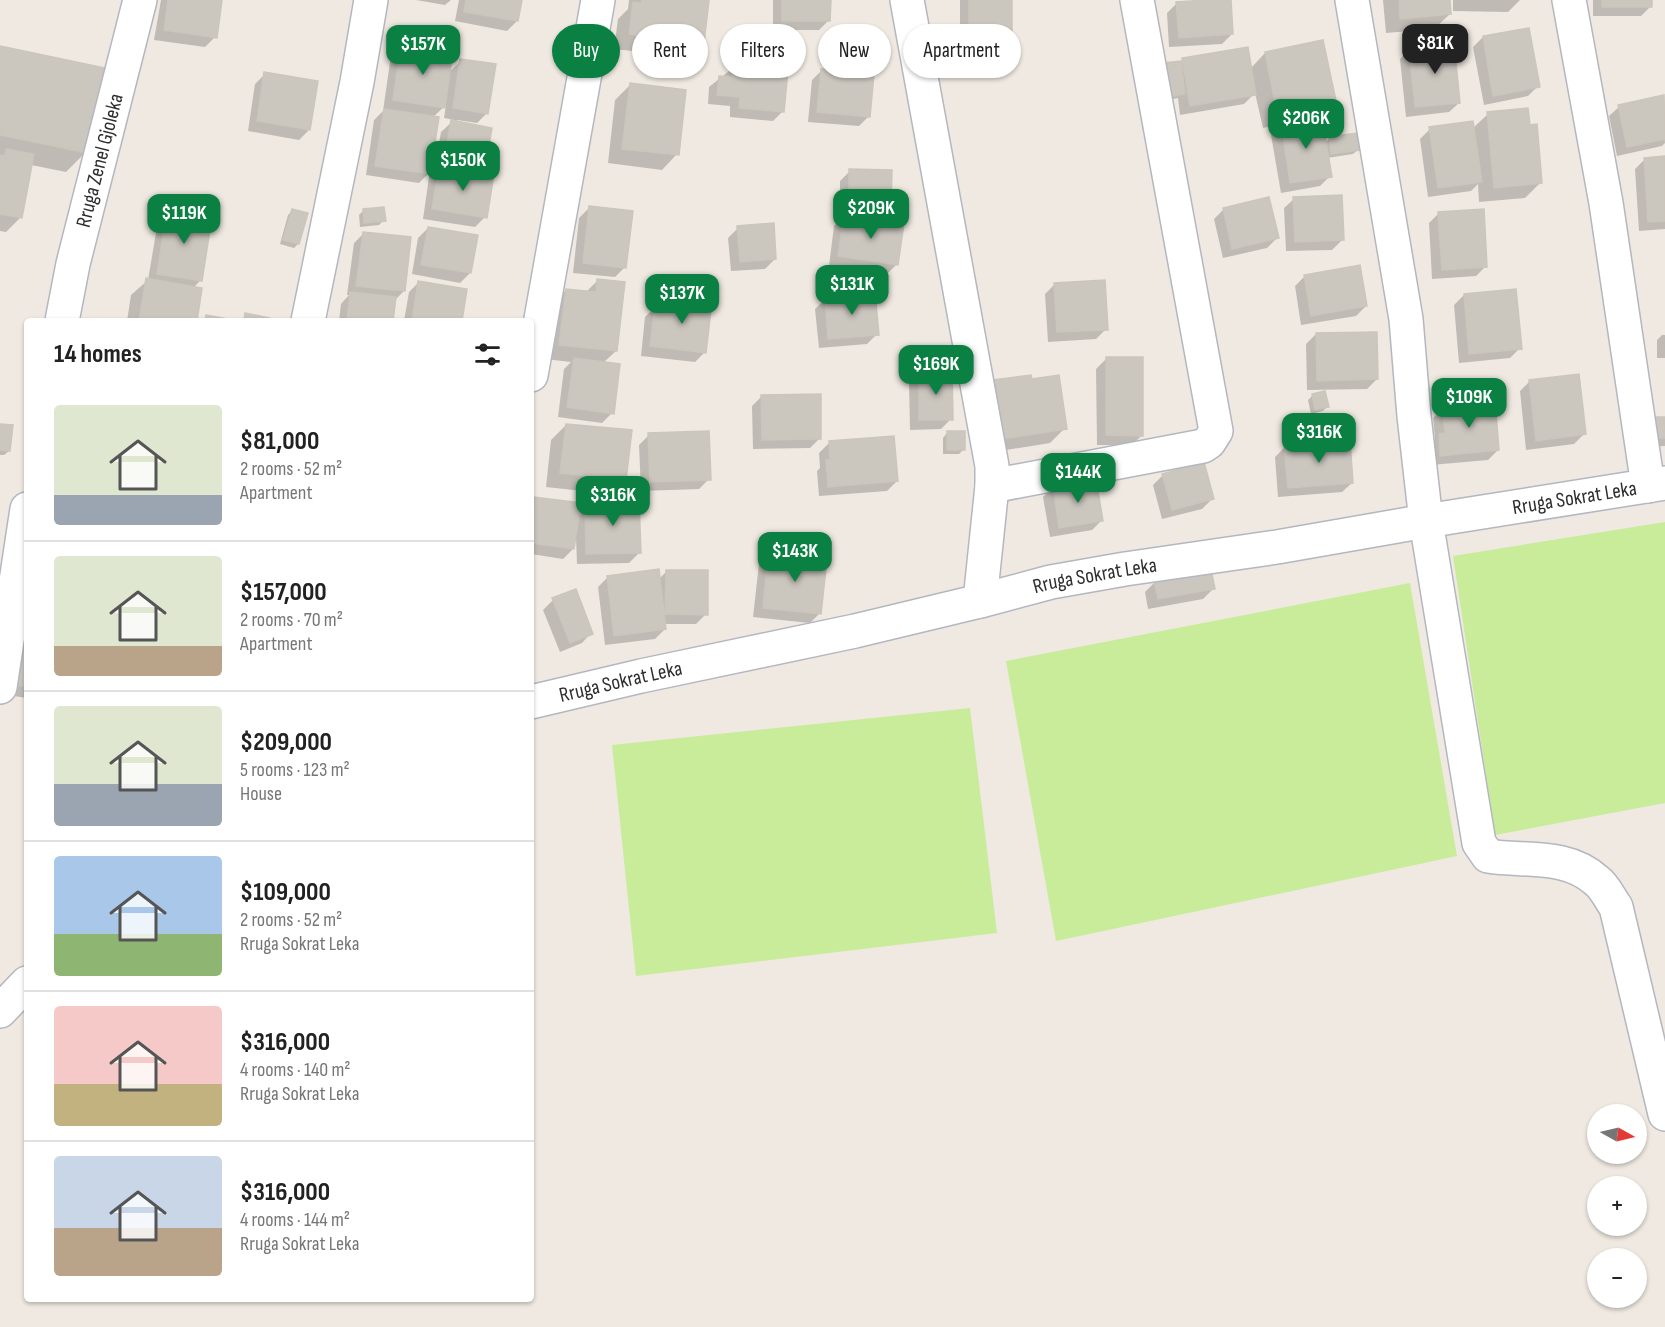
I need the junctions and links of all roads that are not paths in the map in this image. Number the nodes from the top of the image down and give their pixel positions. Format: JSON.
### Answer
{"nodes":[{"id":1,"x":140,"y":0,"type":"edge"},
{"id":2,"x":371,"y":0,"type":"edge"},
{"id":3,"x":598,"y":0,"type":"edge"},
{"id":4,"x":907,"y":0,"type":"edge"},
{"id":5,"x":1137,"y":0,"type":"edge"},
{"id":6,"x":1352,"y":0,"type":"edge"},
{"id":7,"x":1569,"y":0,"type":"edge"},
{"id":8,"x":63,"y":318,"type":"edge"},
{"id":9,"x":309,"y":318,"type":"edge"},
{"id":10,"x":534,"y":358,"type":"edge"},
{"id":11,"x":1657,"y":485,"type":"edge"},
{"id":12,"x":992,"y":486,"type":"junction"},
{"id":13,"x":1426,"y":521,"type":"junction"},
{"id":14,"x":24,"y":528,"type":"edge"},
{"id":15,"x":980,"y":601,"type":"junction"},
{"id":16,"x":0,"y":687,"type":"edge"},
{"id":17,"x":534,"y":701,"type":"edge"},
{"id":18,"x":24,"y":986,"type":"edge"},
{"id":19,"x":0,"y":1011,"type":"edge"},
{"id":20,"x":1665,"y":1114,"type":"edge"}],
"edges":[{"from":1,"to":8,"type":"street","name":"Rruga Zenel Gjoleka"},
{"from":2,"to":9,"type":"street"},
{"from":3,"to":10,"type":"street"},
{"from":4,"to":12,"type":"street"},
{"from":5,"to":12,"type":"street"},
{"from":6,"to":13,"type":"street"},
{"from":7,"to":11,"type":"street"},
{"from":11,"to":13,"type":"street","name":"Rruga Sokrat Leka"},
{"from":12,"to":15,"type":"street"},
{"from":13,"to":15,"type":"street","name":"Rruga Sokrat Leka"},
{"from":13,"to":20,"type":"street"},
{"from":14,"to":16,"type":"street"},
{"from":15,"to":17,"type":"street","name":"Rruga Sokrat Leka"},
{"from":18,"to":19,"type":"street"}]}
